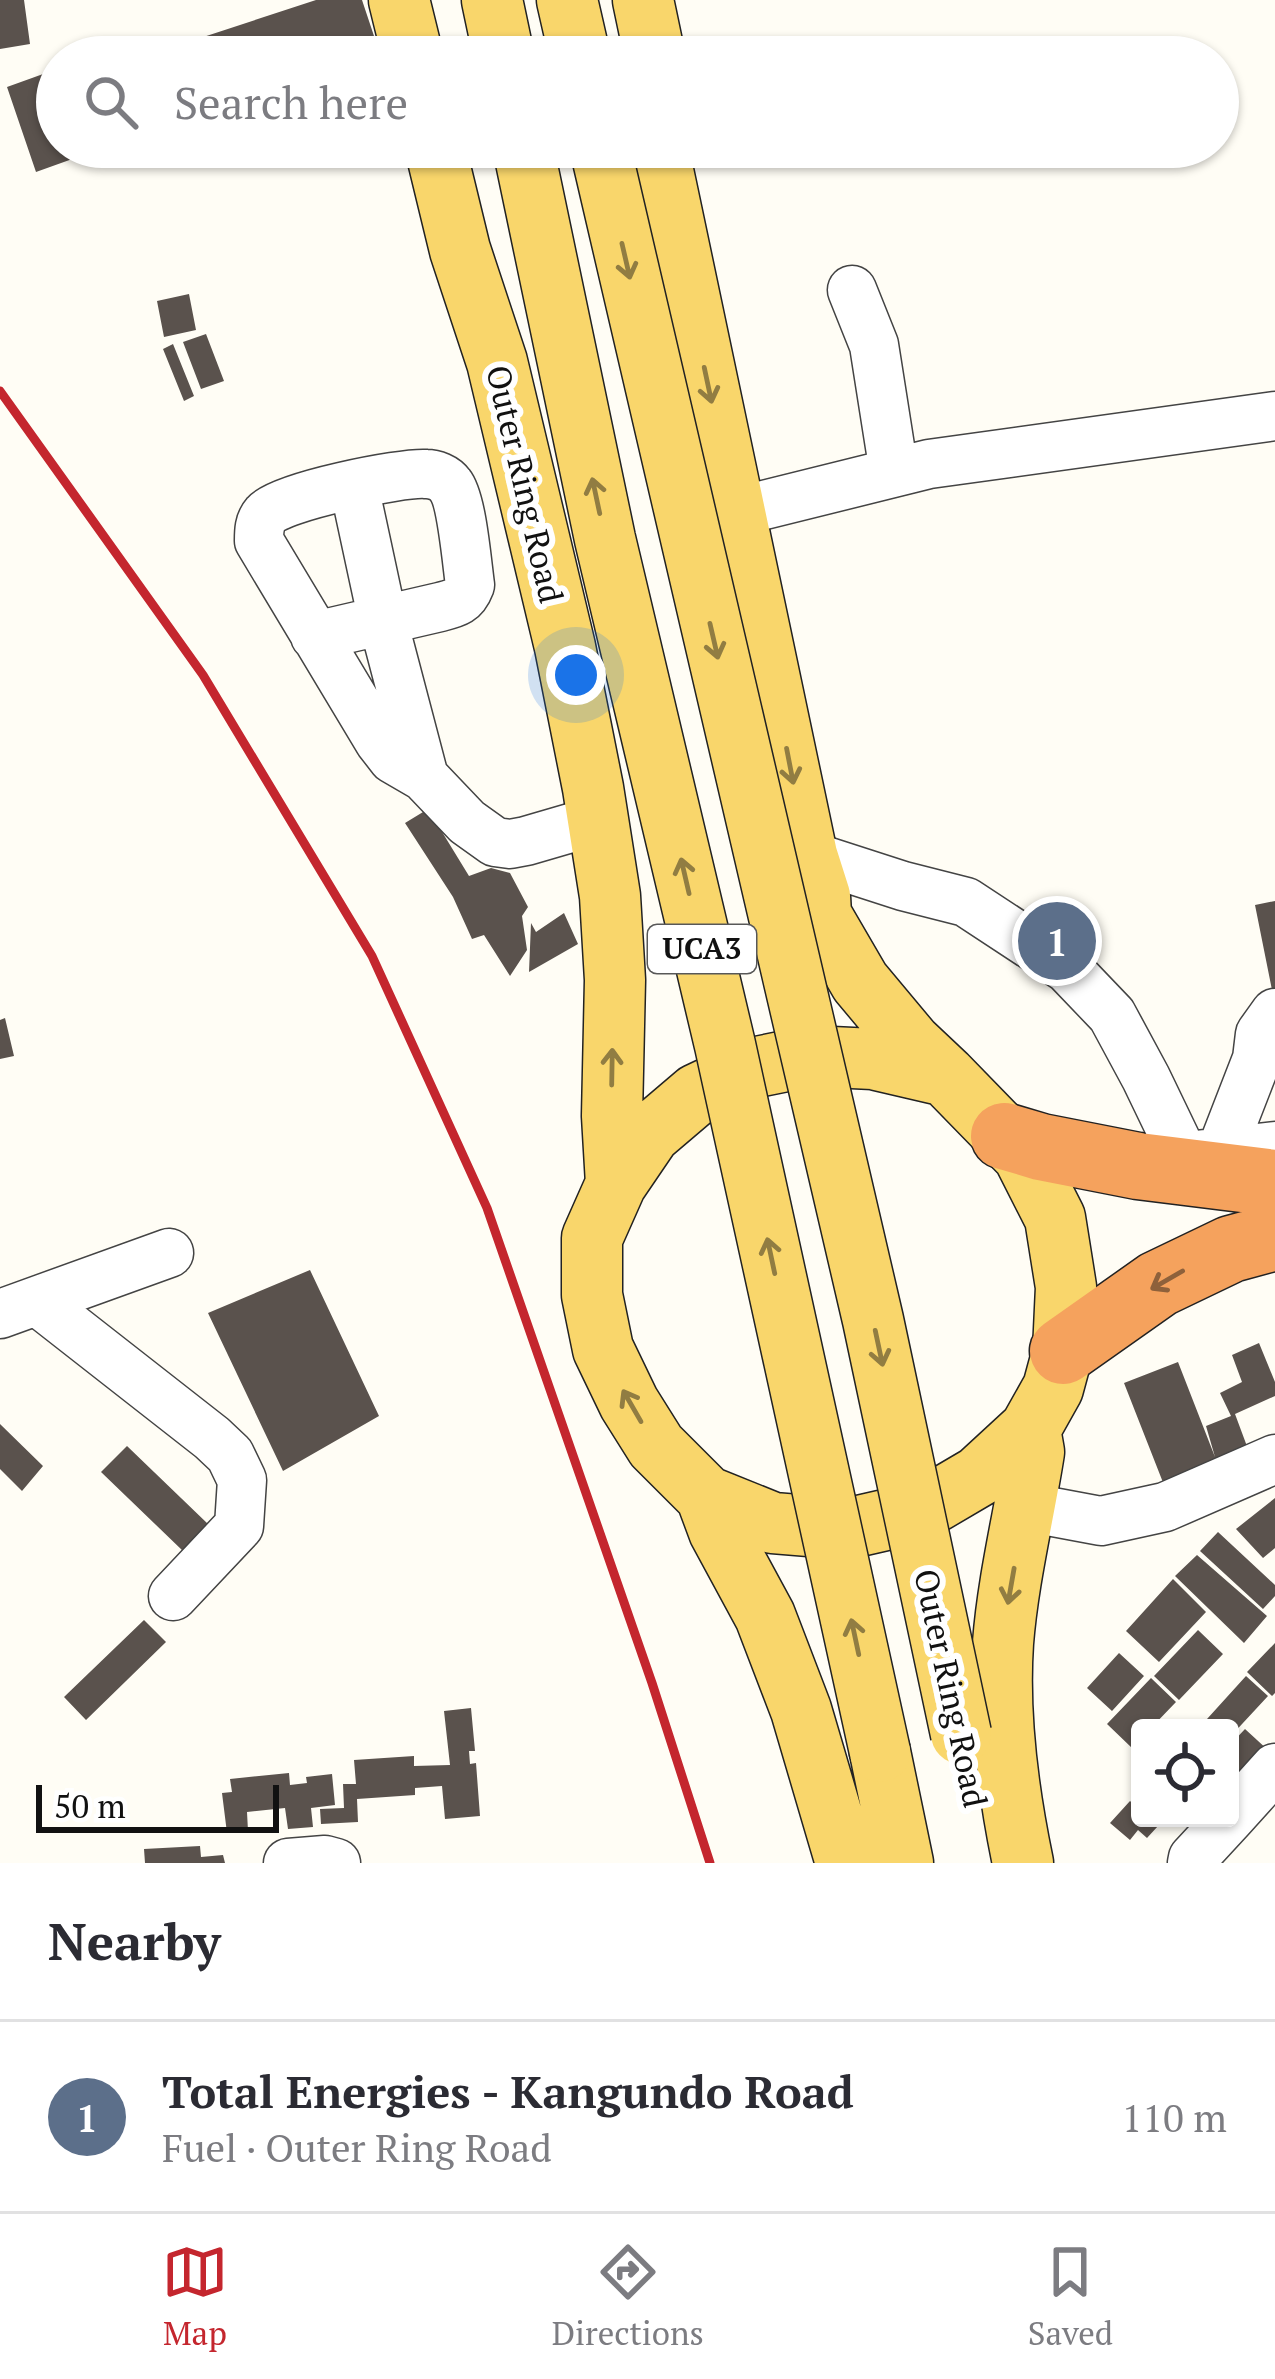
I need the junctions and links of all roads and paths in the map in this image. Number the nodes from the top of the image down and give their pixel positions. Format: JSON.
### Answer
{"nodes":[{"id":1,"x":400,"y":0,"type":"edge"},
{"id":2,"x":492,"y":0,"type":"edge"},
{"id":3,"x":567,"y":0,"type":"edge"},
{"id":4,"x":408,"y":36,"type":"edge"},
{"id":5,"x":500,"y":36,"type":"edge"},
{"id":6,"x":575,"y":36,"type":"edge"},
{"id":7,"x":440,"y":168,"type":"edge"},
{"id":8,"x":527,"y":168,"type":"edge"},
{"id":9,"x":606,"y":168,"type":"edge"},
{"id":10,"x":662,"y":168,"type":"edge"},
{"id":11,"x":852,"y":290,"type":"dead end"},
{"id":12,"x":1275,"y":416,"type":"edge"},
{"id":13,"x":894,"y":472,"type":"junction"},
{"id":14,"x":354,"y":486,"type":"junction"},
{"id":15,"x":736,"y":512,"type":"junction"},
{"id":16,"x":383,"y":621,"type":"junction"},
{"id":17,"x":314,"y":636,"type":"junction"},
{"id":18,"x":424,"y":777,"type":"junction"},
{"id":19,"x":598,"y":820,"type":"junction"},
{"id":20,"x":807,"y":855,"type":"junction"},
{"id":21,"x":1275,"y":1013,"type":"edge"},
{"id":22,"x":946,"y":1076,"type":"junction"},
{"id":23,"x":1004,"y":1136,"type":"junction"},
{"id":24,"x":1275,"y":1146,"type":"edge"},
{"id":25,"x":1202,"y":1167,"type":"edge"},
{"id":26,"x":616,"y":1184,"type":"junction"},
{"id":27,"x":1275,"y":1238,"type":"edge"},
{"id":28,"x":170,"y":1253,"type":"dead end"},
{"id":29,"x":18,"y":1307,"type":"edge"},
{"id":30,"x":1063,"y":1351,"type":"junction"},
{"id":31,"x":1030,"y":1429,"type":"junction"},
{"id":32,"x":1275,"y":1460,"type":"edge"},
{"id":33,"x":706,"y":1496,"type":"junction"},
{"id":34,"x":1026,"y":1507,"type":"junction"},
{"id":35,"x":173,"y":1596,"type":"dead end"},
{"id":36,"x":1275,"y":1768,"type":"edge"},
{"id":37,"x":1239,"y":1808,"type":"edge"},
{"id":38,"x":1222,"y":1827,"type":"edge"},
{"id":39,"x":288,"y":1863,"type":"edge"},
{"id":40,"x":336,"y":1863,"type":"edge"},
{"id":41,"x":846,"y":1863,"type":"edge"},
{"id":42,"x":903,"y":1863,"type":"edge"},
{"id":43,"x":988,"y":1863,"type":"edge"},
{"id":44,"x":1023,"y":1863,"type":"edge"},
{"id":45,"x":1192,"y":1863,"type":"edge"}],
"edges":[{"from":1,"to":4,"type":"main road"},
{"from":2,"to":5,"type":"main road"},
{"from":3,"to":6,"type":"main road"},
{"from":7,"to":19,"type":"main road","name":"Outer Ring Road","number":"UCA3"},
{"from":42,"to":8,"type":"main road","name":"Outer Ring Road","number":"UCA3","one_way":true,"bridge":true},
{"from":9,"to":43,"type":"main road","name":"Outer Ring Road","number":"UCA3","one_way":true,"bridge":true},
{"from":10,"to":15,"type":"main road","name":"Outer Ring Road","one_way":true},
{"from":11,"to":13,"type":"street"},
{"from":12,"to":13,"type":"street"},
{"from":13,"to":15,"type":"street"},
{"from":14,"to":16,"type":"street"},
{"from":14,"to":16,"type":"street"},
{"from":14,"to":17,"type":"street"},
{"from":15,"to":20,"type":"main road","name":"Outer Ring Road","one_way":true},
{"from":16,"to":17,"type":"street"},
{"from":16,"to":18,"type":"street"},
{"from":17,"to":18,"type":"street"},
{"from":18,"to":19,"type":"street"},
{"from":26,"to":19,"type":"main road","name":"Outer Ring Road","number":"UCA3","one_way":true},
{"from":20,"to":22,"type":"main road","name":"Outer Ring Road"},
{"from":20,"to":25,"type":"street"},
{"from":21,"to":25,"type":"street"},
{"from":22,"to":23,"type":"main road","name":"Outer Ring Road"},
{"from":22,"to":26,"type":"main road","name":"Outer Ring Road"},
{"from":23,"to":25,"type":"highway"},
{"from":23,"to":30,"type":"main road","name":"Outer Ring Road"},
{"from":24,"to":25,"type":"street"},
{"from":33,"to":26,"type":"main road","name":"Outer Ring Road","one_way":true},
{"from":27,"to":30,"type":"highway","one_way":true},
{"from":28,"to":29,"type":"street"},
{"from":29,"to":35,"type":"street"},
{"from":30,"to":31,"type":"main road","name":"Outer Ring Road"},
{"from":31,"to":33,"type":"main road","name":"Outer Ring Road"},
{"from":31,"to":34,"type":"main road"},
{"from":32,"to":34,"type":"street"},
{"from":33,"to":41,"type":"main road","name":"Outer Ring Road"},
{"from":34,"to":44,"type":"main road","one_way":true},
{"from":36,"to":37,"type":"street"},
{"from":38,"to":45,"type":"street"},
{"from":39,"to":40,"type":"street"}]}
